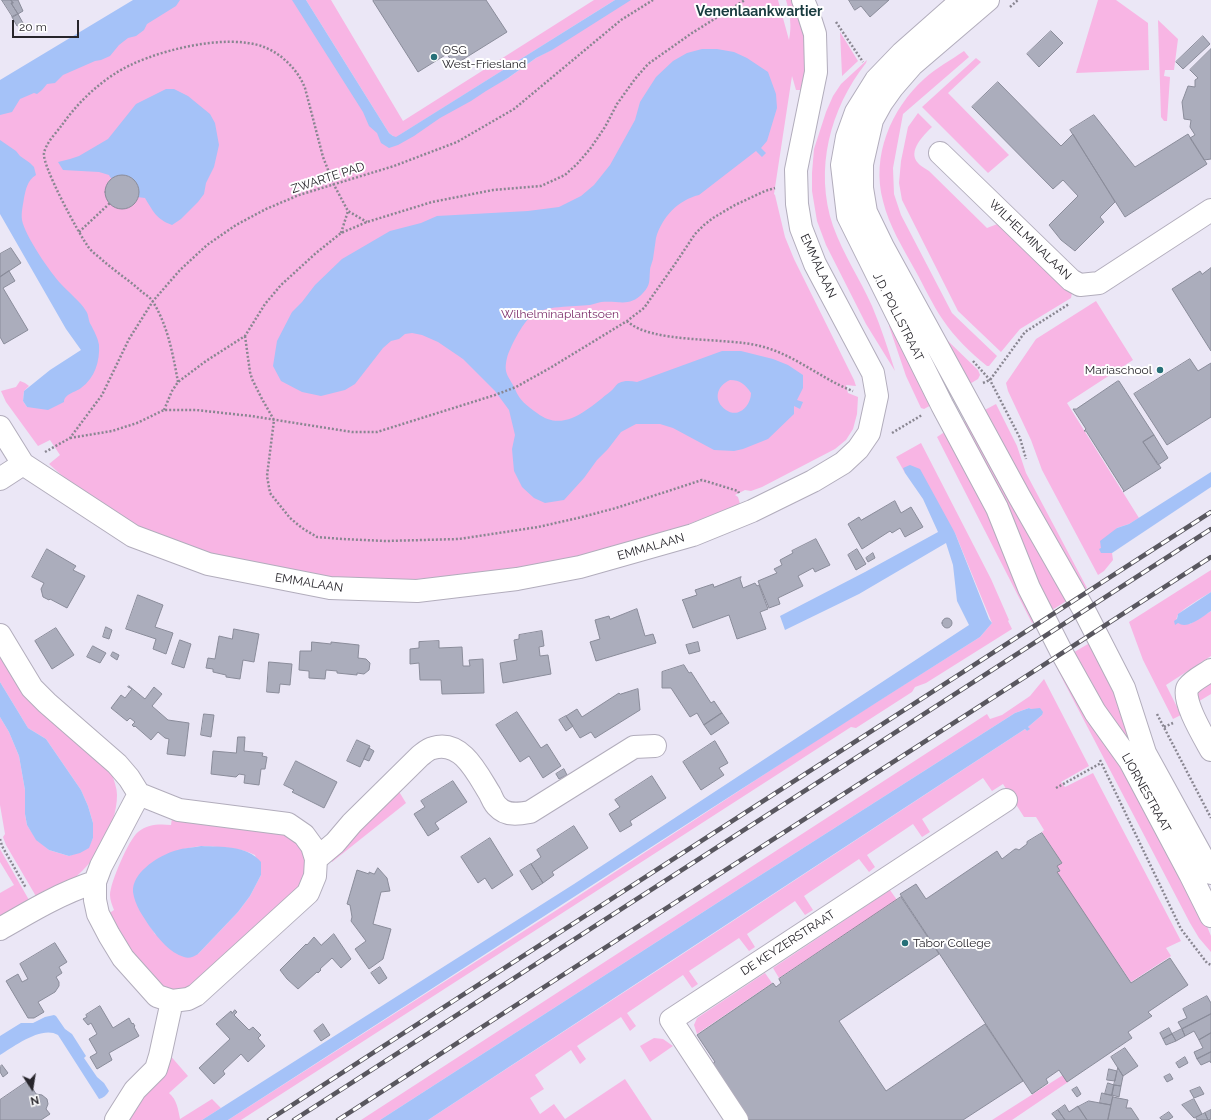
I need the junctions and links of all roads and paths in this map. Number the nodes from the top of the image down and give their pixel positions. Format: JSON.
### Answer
{"nodes":[{"id":1,"x":653,"y":0,"type":"edge"},
{"id":2,"x":745,"y":0,"type":"edge"},
{"id":3,"x":962,"y":0,"type":"edge"},
{"id":4,"x":1018,"y":0,"type":"edge"},
{"id":5,"x":997,"y":5,"type":"edge"},
{"id":6,"x":806,"y":6,"type":"edge"},
{"id":7,"x":867,"y":68,"type":"dead end"},
{"id":8,"x":940,"y":153,"type":"dead end"},
{"id":9,"x":796,"y":182,"type":"junction"},
{"id":10,"x":334,"y":185,"type":"junction"},
{"id":11,"x":110,"y":204,"type":"dead end"},
{"id":12,"x":1211,"y":210,"type":"edge"},
{"id":13,"x":348,"y":211,"type":"junction"},
{"id":14,"x":367,"y":222,"type":"junction"},
{"id":15,"x":79,"y":232,"type":"junction"},
{"id":16,"x":341,"y":233,"type":"junction"},
{"id":17,"x":153,"y":301,"type":"junction"},
{"id":18,"x":627,"y":321,"type":"junction"},
{"id":19,"x":245,"y":336,"type":"junction"},
{"id":20,"x":970,"y":358,"type":"dead end"},
{"id":21,"x":178,"y":382,"type":"junction"},
{"id":22,"x":877,"y":396,"type":"junction"},
{"id":23,"x":164,"y":410,"type":"junction"},
{"id":24,"x":274,"y":420,"type":"junction"},
{"id":25,"x":0,"y":427,"type":"edge"},
{"id":26,"x":1027,"y":463,"type":"dead end"},
{"id":27,"x":23,"y":464,"type":"junction"},
{"id":28,"x":0,"y":478,"type":"edge"},
{"id":29,"x":752,"y":511,"type":"junction"},
{"id":30,"x":1084,"y":610,"type":"joint"},
{"id":31,"x":0,"y":635,"type":"edge"},
{"id":32,"x":1062,"y":653,"type":"joint"},
{"id":33,"x":1211,"y":670,"type":"edge"},
{"id":34,"x":1157,"y":713,"type":"dead end"},
{"id":35,"x":1174,"y":723,"type":"dead end"},
{"id":36,"x":1164,"y":727,"type":"junction"},
{"id":37,"x":654,"y":746,"type":"dead end"},
{"id":38,"x":1211,"y":750,"type":"edge"},
{"id":39,"x":1101,"y":763,"type":"dead end"},
{"id":40,"x":1056,"y":788,"type":"dead end"},
{"id":41,"x":139,"y":794,"type":"junction"},
{"id":42,"x":1006,"y":800,"type":"dead end"},
{"id":43,"x":1211,"y":818,"type":"edge"},
{"id":44,"x":0,"y":839,"type":"edge"},
{"id":45,"x":316,"y":859,"type":"junction"},
{"id":46,"x":1211,"y":873,"type":"edge"},
{"id":47,"x":96,"y":882,"type":"junction"},
{"id":48,"x":38,"y":907,"type":"junction"},
{"id":49,"x":1211,"y":916,"type":"edge"},
{"id":50,"x":0,"y":929,"type":"edge"},
{"id":51,"x":172,"y":1001,"type":"junction"},
{"id":52,"x":116,"y":1120,"type":"edge"},
{"id":53,"x":737,"y":1120,"type":"edge"}],
"edges":[{"from":1,"to":10,"type":"path","name":"ZWARTE PAD"},
{"from":2,"to":14,"type":"path"},
{"from":3,"to":32,"type":"street","name":"J.D. POLLSTRAAT"},
{"from":4,"to":5,"type":"path"},
{"from":5,"to":30,"type":"street","name":"J.D. POLLSTRAAT"},
{"from":6,"to":7,"type":"path"},
{"from":6,"to":9,"type":"street","name":"EMMALAAN"},
{"from":8,"to":12,"type":"street","name":"WILHELMINALAAN"},
{"from":9,"to":18,"type":"path"},
{"from":9,"to":22,"type":"street","name":"EMMALAAN"},
{"from":10,"to":13,"type":"path"},
{"from":10,"to":15,"type":"path"},
{"from":10,"to":17,"type":"path","name":"ZWARTE PAD"},
{"from":11,"to":15,"type":"path"},
{"from":13,"to":14,"type":"path"},
{"from":13,"to":16,"type":"path"},
{"from":14,"to":16,"type":"path"},
{"from":15,"to":17,"type":"path"},
{"from":16,"to":19,"type":"path"},
{"from":17,"to":21,"type":"path"},
{"from":17,"to":23,"type":"path","name":"ZWARTE PAD"},
{"from":18,"to":22,"type":"path"},
{"from":18,"to":24,"type":"path"},
{"from":19,"to":21,"type":"path"},
{"from":19,"to":24,"type":"path"},
{"from":20,"to":26,"type":"path"},
{"from":21,"to":23,"type":"path"},
{"from":22,"to":29,"type":"street","name":"EMMALAAN"},
{"from":23,"to":24,"type":"path"},
{"from":24,"to":29,"type":"path"},
{"from":25,"to":27,"type":"street","name":"EMMALAAN"},
{"from":27,"to":28,"type":"street"},
{"from":27,"to":29,"type":"street","name":"EMMALAAN"},
{"from":30,"to":46,"type":"street","name":"LIORNESTRAAT"},
{"from":31,"to":41,"type":"street"},
{"from":32,"to":49,"type":"street","name":"LIORNESTRAAT"},
{"from":33,"to":38,"type":"street"},
{"from":34,"to":36,"type":"path"},
{"from":35,"to":36,"type":"path"},
{"from":36,"to":43,"type":"path"},
{"from":37,"to":45,"type":"street"},
{"from":39,"to":40,"type":"path"},
{"from":41,"to":45,"type":"street"},
{"from":41,"to":47,"type":"street"},
{"from":42,"to":53,"type":"street","name":"DE KEYZERSTRAAT"},
{"from":44,"to":48,"type":"path"},
{"from":45,"to":51,"type":"street"},
{"from":47,"to":48,"type":"street"},
{"from":47,"to":51,"type":"street"},
{"from":48,"to":50,"type":"street"},
{"from":51,"to":52,"type":"street"}]}
